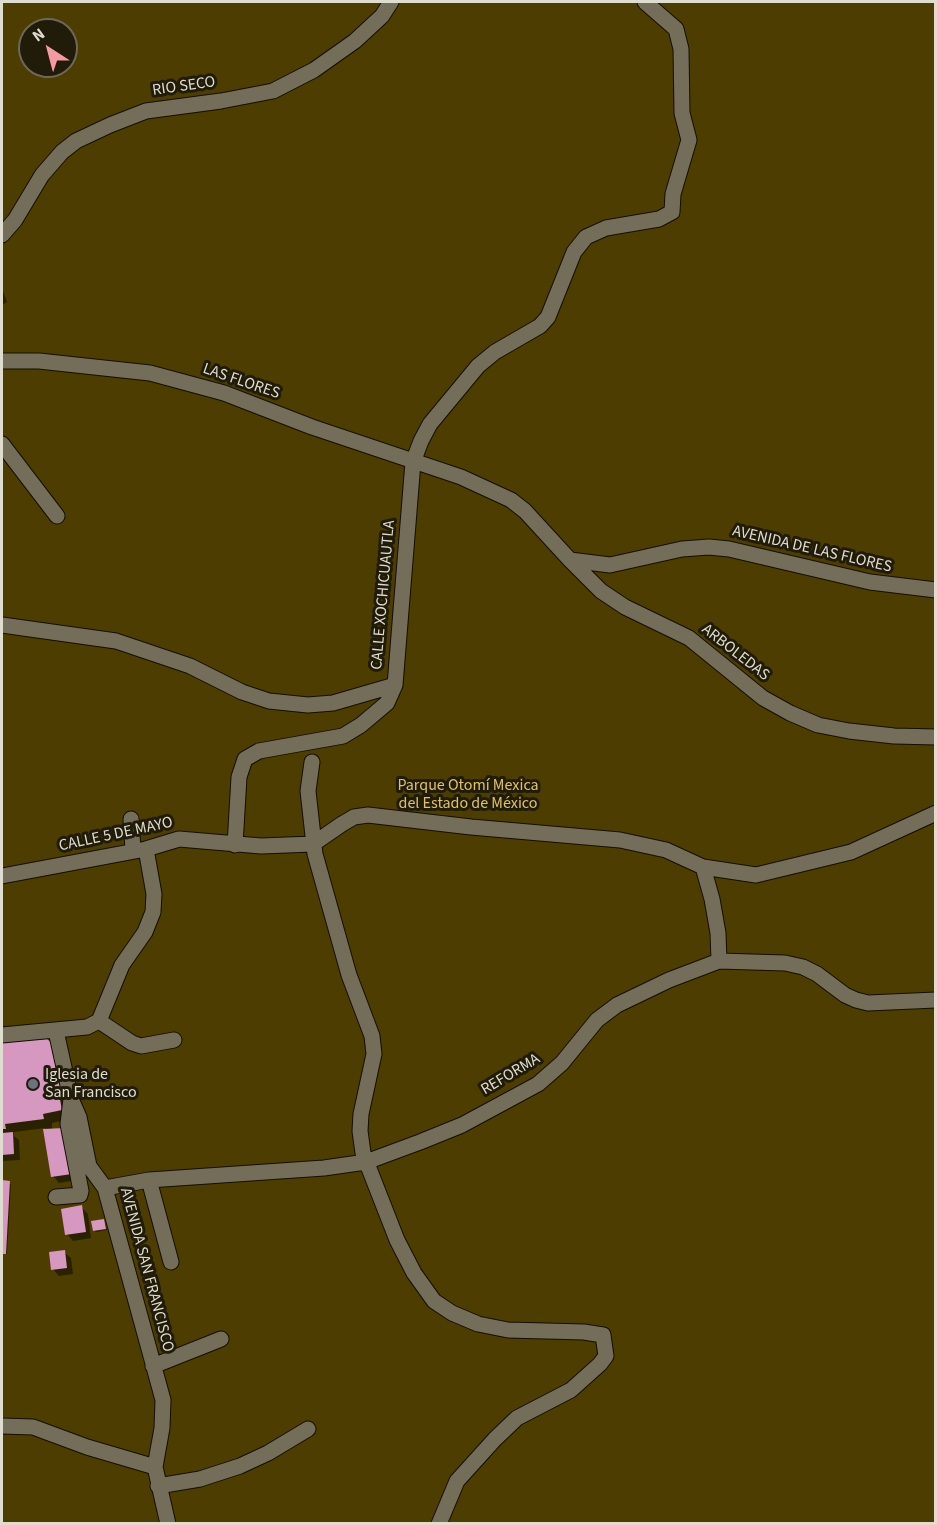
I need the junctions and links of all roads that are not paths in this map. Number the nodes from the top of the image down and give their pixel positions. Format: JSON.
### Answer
{"nodes":[{"id":1,"x":391,"y":2,"type":"edge"},
{"id":2,"x":645,"y":2,"type":"edge"},
{"id":3,"x":2,"y":235,"type":"edge"},
{"id":4,"x":2,"y":361,"type":"edge"},
{"id":5,"x":2,"y":444,"type":"edge"},
{"id":6,"x":413,"y":462,"type":"junction"},
{"id":7,"x":57,"y":516,"type":"dead end"},
{"id":8,"x":570,"y":560,"type":"junction"},
{"id":9,"x":936,"y":590,"type":"edge"},
{"id":10,"x":2,"y":625,"type":"edge"},
{"id":11,"x":395,"y":685,"type":"junction"},
{"id":12,"x":936,"y":737,"type":"edge"},
{"id":13,"x":312,"y":762,"type":"dead end"},
{"id":14,"x":936,"y":813,"type":"edge"},
{"id":15,"x":131,"y":819,"type":"dead end"},
{"id":16,"x":313,"y":844,"type":"junction"},
{"id":17,"x":235,"y":845,"type":"junction"},
{"id":18,"x":140,"y":850,"type":"junction"},
{"id":19,"x":703,"y":867,"type":"junction"},
{"id":20,"x":2,"y":876,"type":"edge"},
{"id":21,"x":719,"y":962,"type":"junction"},
{"id":22,"x":936,"y":1000,"type":"edge"},
{"id":23,"x":99,"y":1021,"type":"junction"},
{"id":24,"x":56,"y":1032,"type":"junction"},
{"id":25,"x":2,"y":1035,"type":"edge"},
{"id":26,"x":174,"y":1040,"type":"dead end"},
{"id":27,"x":71,"y":1099,"type":"junction"},
{"id":28,"x":366,"y":1162,"type":"junction"},
{"id":29,"x":149,"y":1180,"type":"junction"},
{"id":30,"x":105,"y":1188,"type":"junction"},
{"id":31,"x":56,"y":1197,"type":"dead end"},
{"id":32,"x":171,"y":1262,"type":"dead end"},
{"id":33,"x":221,"y":1339,"type":"dead end"},
{"id":34,"x":153,"y":1366,"type":"junction"},
{"id":35,"x":2,"y":1426,"type":"edge"},
{"id":36,"x":308,"y":1428,"type":"dead end"},
{"id":37,"x":155,"y":1467,"type":"junction"},
{"id":38,"x":159,"y":1486,"type":"junction"},
{"id":39,"x":168,"y":1524,"type":"edge"},
{"id":40,"x":439,"y":1524,"type":"edge"}],
"edges":[{"from":1,"to":3,"type":"street","name":"RIO SECO"},
{"from":2,"to":6,"type":"street","name":"CALLE XOCHICUAUTLA"},
{"from":4,"to":6,"type":"street","name":"LAS FLORES"},
{"from":5,"to":7,"type":"street"},
{"from":6,"to":8,"type":"street","name":"LAS FLORES"},
{"from":6,"to":11,"type":"street","name":"CALLE XOCHICUAUTLA"},
{"from":8,"to":9,"type":"street","name":"AVENIDA DE LAS FLORES"},
{"from":8,"to":12,"type":"street","name":"ARBOLEDAS"},
{"from":10,"to":11,"type":"street"},
{"from":11,"to":17,"type":"street","name":"CALLE XOCHICUAUTLA"},
{"from":13,"to":16,"type":"street"},
{"from":14,"to":19,"type":"street"},
{"from":15,"to":18,"type":"street"},
{"from":16,"to":17,"type":"street","name":"CALLE 5 DE MAYO"},
{"from":16,"to":19,"type":"street"},
{"from":16,"to":28,"type":"street"},
{"from":17,"to":18,"type":"street","name":"CALLE 5 DE MAYO"},
{"from":18,"to":20,"type":"street","name":"CALLE 5 DE MAYO"},
{"from":18,"to":23,"type":"street"},
{"from":19,"to":21,"type":"street"},
{"from":21,"to":22,"type":"street","name":"REFORMA"},
{"from":21,"to":28,"type":"street","name":"REFORMA"},
{"from":23,"to":24,"type":"street"},
{"from":23,"to":26,"type":"street"},
{"from":24,"to":25,"type":"street"},
{"from":24,"to":27,"type":"street","name":"AVENIDA SAN FRANCISCO"},
{"from":27,"to":30,"type":"street","name":"AVENIDA SAN FRANCISCO"},
{"from":27,"to":31,"type":"street"},
{"from":28,"to":29,"type":"street","name":"REFORMA"},
{"from":28,"to":40,"type":"street"},
{"from":29,"to":30,"type":"street","name":"REFORMA"},
{"from":29,"to":32,"type":"street"},
{"from":30,"to":34,"type":"street","name":"AVENIDA SAN FRANCISCO"},
{"from":33,"to":34,"type":"street"},
{"from":34,"to":37,"type":"street","name":"AVENIDA SAN FRANCISCO"},
{"from":35,"to":37,"type":"street"},
{"from":36,"to":38,"type":"street"},
{"from":37,"to":38,"type":"street","name":"AVENIDA SAN FRANCISCO"},
{"from":38,"to":39,"type":"street","name":"AVENIDA SAN FRANCISCO"}]}
